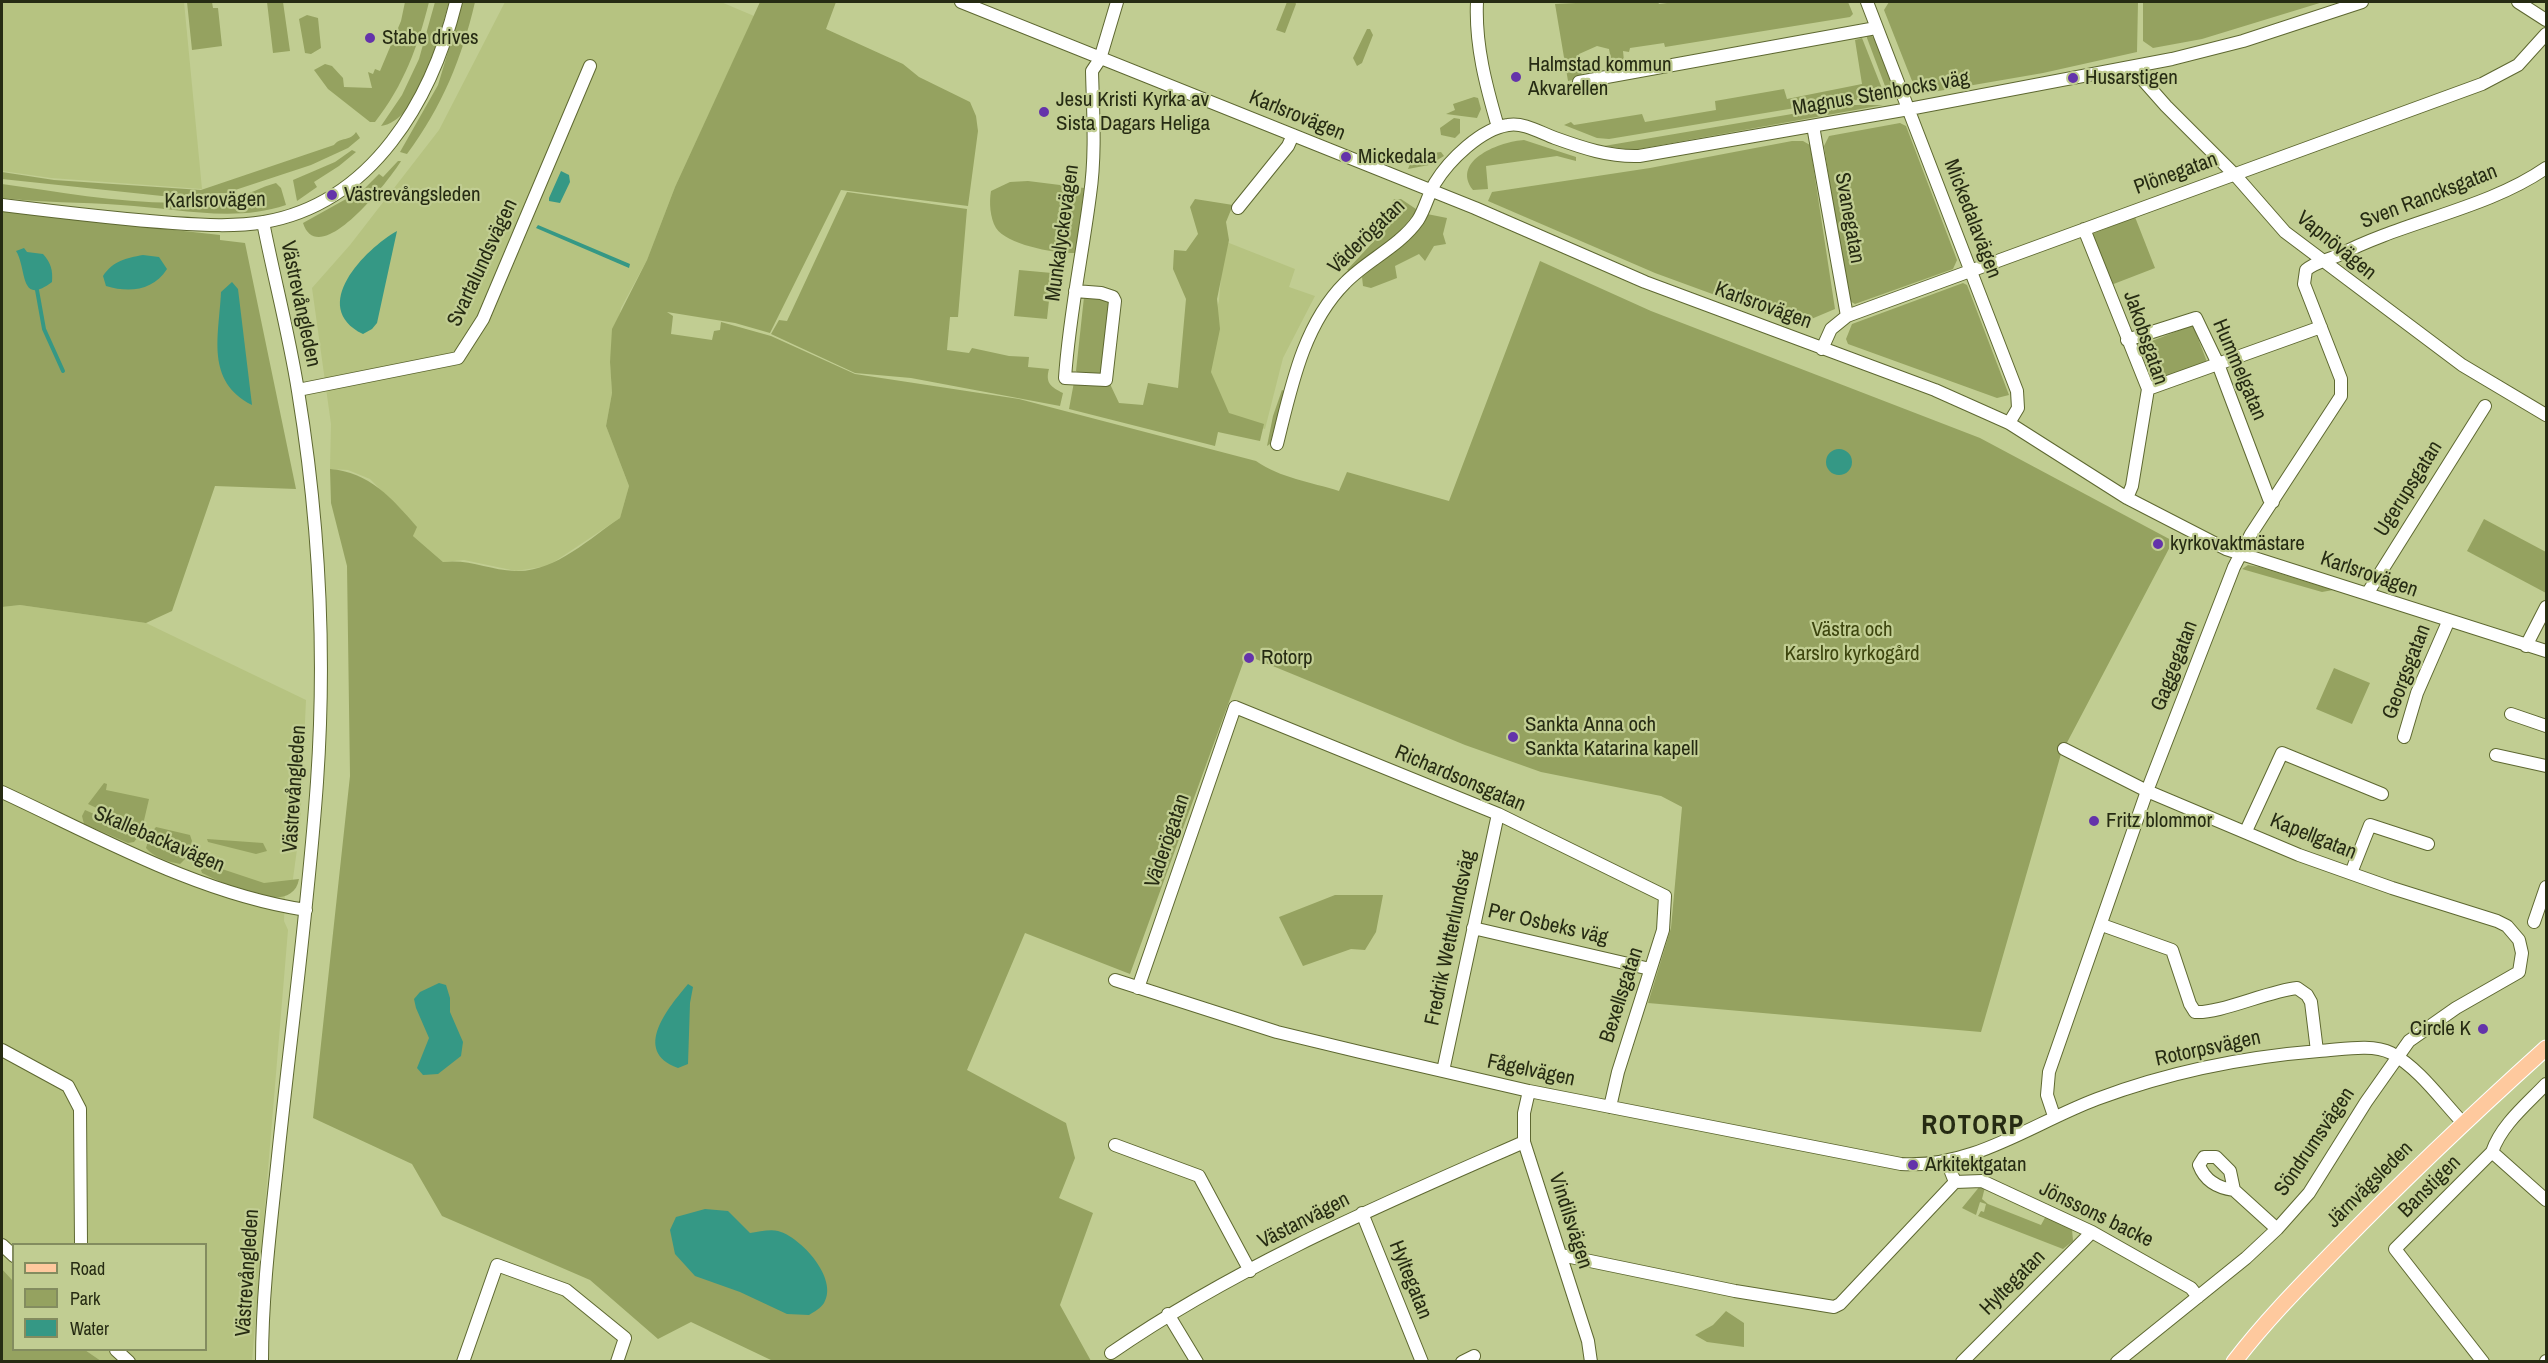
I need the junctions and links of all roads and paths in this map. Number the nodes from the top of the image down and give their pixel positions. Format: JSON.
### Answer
{"nodes":[{"id":1,"x":456,"y":2,"type":"edge"},
{"id":2,"x":961,"y":2,"type":"edge"},
{"id":3,"x":1116,"y":2,"type":"edge"},
{"id":4,"x":1477,"y":2,"type":"edge"},
{"id":5,"x":1867,"y":2,"type":"edge"},
{"id":6,"x":2362,"y":2,"type":"edge"},
{"id":7,"x":2518,"y":2,"type":"edge"},
{"id":8,"x":2547,"y":20,"type":"edge"},
{"id":9,"x":1876,"y":28,"type":"junction"},
{"id":10,"x":2547,"y":34,"type":"edge"},
{"id":11,"x":1100,"y":59,"type":"junction"},
{"id":12,"x":590,"y":66,"type":"dead end"},
{"id":13,"x":2137,"y":66,"type":"junction"},
{"id":14,"x":1579,"y":82,"type":"dead end"},
{"id":15,"x":1909,"y":109,"type":"junction"},
{"id":16,"x":1813,"y":126,"type":"junction"},
{"id":17,"x":1498,"y":127,"type":"junction"},
{"id":18,"x":1293,"y":135,"type":"junction"},
{"id":19,"x":2547,"y":168,"type":"edge"},
{"id":20,"x":2234,"y":174,"type":"junction"},
{"id":21,"x":1431,"y":191,"type":"junction"},
{"id":22,"x":2,"y":204,"type":"edge"},
{"id":23,"x":1238,"y":208,"type":"dead end"},
{"id":24,"x":263,"y":222,"type":"junction"},
{"id":25,"x":2084,"y":229,"type":"junction"},
{"id":26,"x":2324,"y":261,"type":"junction"},
{"id":27,"x":1970,"y":271,"type":"junction"},
{"id":28,"x":1075,"y":291,"type":"junction"},
{"id":29,"x":1847,"y":316,"type":"junction"},
{"id":30,"x":2321,"y":327,"type":"junction"},
{"id":31,"x":2127,"y":340,"type":"junction"},
{"id":32,"x":1822,"y":349,"type":"junction"},
{"id":33,"x":2218,"y":364,"type":"junction"},
{"id":34,"x":2148,"y":389,"type":"junction"},
{"id":35,"x":298,"y":390,"type":"junction"},
{"id":36,"x":2485,"y":406,"type":"dead end"},
{"id":37,"x":2547,"y":415,"type":"edge"},
{"id":38,"x":2009,"y":423,"type":"junction"},
{"id":39,"x":1277,"y":444,"type":"dead end"},
{"id":40,"x":2127,"y":498,"type":"junction"},
{"id":41,"x":2273,"y":502,"type":"junction"},
{"id":42,"x":2240,"y":554,"type":"junction"},
{"id":43,"x":2367,"y":594,"type":"junction"},
{"id":44,"x":2547,"y":607,"type":"edge"},
{"id":45,"x":2448,"y":622,"type":"junction"},
{"id":46,"x":2526,"y":646,"type":"junction"},
{"id":47,"x":2547,"y":651,"type":"edge"},
{"id":48,"x":1235,"y":707,"type":"joint"},
{"id":49,"x":2511,"y":714,"type":"dead end"},
{"id":50,"x":2547,"y":726,"type":"edge"},
{"id":51,"x":2404,"y":736,"type":"dead end"},
{"id":52,"x":2064,"y":749,"type":"dead end"},
{"id":53,"x":2496,"y":755,"type":"dead end"},
{"id":54,"x":2547,"y":766,"type":"edge"},
{"id":55,"x":2147,"y":791,"type":"junction"},
{"id":56,"x":2,"y":792,"type":"edge"},
{"id":57,"x":2382,"y":794,"type":"dead end"},
{"id":58,"x":1498,"y":814,"type":"junction"},
{"id":59,"x":2246,"y":831,"type":"junction"},
{"id":60,"x":2428,"y":844,"type":"dead end"},
{"id":61,"x":2351,"y":873,"type":"junction"},
{"id":62,"x":2547,"y":887,"type":"edge"},
{"id":63,"x":1665,"y":896,"type":"joint"},
{"id":64,"x":306,"y":910,"type":"junction"},
{"id":65,"x":2534,"y":922,"type":"dead end"},
{"id":66,"x":2102,"y":925,"type":"junction"},
{"id":67,"x":1473,"y":928,"type":"junction"},
{"id":68,"x":1650,"y":969,"type":"junction"},
{"id":69,"x":2519,"y":972,"type":"joint"},
{"id":70,"x":1114,"y":980,"type":"dead end"},
{"id":71,"x":1138,"y":988,"type":"junction"},
{"id":72,"x":2547,"y":1048,"type":"edge"},
{"id":73,"x":2,"y":1050,"type":"edge"},
{"id":74,"x":2317,"y":1052,"type":"junction"},
{"id":75,"x":2397,"y":1057,"type":"junction"},
{"id":76,"x":1443,"y":1071,"type":"junction"},
{"id":77,"x":2547,"y":1084,"type":"edge"},
{"id":78,"x":1529,"y":1091,"type":"junction"},
{"id":79,"x":1610,"y":1107,"type":"junction"},
{"id":80,"x":2054,"y":1116,"type":"junction"},
{"id":81,"x":2463,"y":1123,"type":"junction"},
{"id":82,"x":1524,"y":1142,"type":"junction"},
{"id":83,"x":1115,"y":1145,"type":"dead end"},
{"id":84,"x":2492,"y":1152,"type":"junction"},
{"id":85,"x":1947,"y":1162,"type":"junction"},
{"id":86,"x":1955,"y":1182,"type":"junction"},
{"id":87,"x":2234,"y":1190,"type":"dead end"},
{"id":88,"x":2547,"y":1200,"type":"edge"},
{"id":89,"x":1362,"y":1213,"type":"junction"},
{"id":90,"x":2277,"y":1229,"type":"junction"},
{"id":91,"x":2092,"y":1232,"type":"junction"},
{"id":92,"x":81,"y":1243,"type":"edge"},
{"id":93,"x":1561,"y":1255,"type":"junction"},
{"id":94,"x":1250,"y":1271,"type":"junction"},
{"id":95,"x":2198,"y":1297,"type":"junction"},
{"id":96,"x":1168,"y":1314,"type":"junction"},
{"id":97,"x":117,"y":1351,"type":"edge"},
{"id":98,"x":1111,"y":1353,"type":"dead end"},
{"id":99,"x":1474,"y":1356,"type":"dead end"},
{"id":100,"x":129,"y":1362,"type":"edge"},
{"id":101,"x":262,"y":1362,"type":"edge"},
{"id":102,"x":463,"y":1362,"type":"edge"},
{"id":103,"x":617,"y":1362,"type":"edge"},
{"id":104,"x":1197,"y":1362,"type":"edge"},
{"id":105,"x":1422,"y":1362,"type":"edge"},
{"id":106,"x":1462,"y":1362,"type":"edge"},
{"id":107,"x":1591,"y":1362,"type":"edge"},
{"id":108,"x":1962,"y":1362,"type":"edge"},
{"id":109,"x":2117,"y":1362,"type":"edge"},
{"id":110,"x":2234,"y":1362,"type":"edge"},
{"id":111,"x":2482,"y":1362,"type":"edge"}],
"edges":[{"from":1,"to":24,"type":"street","name":"Karlsrovägen"},
{"from":2,"to":11,"type":"street","name":"Karlsrovägen"},
{"from":3,"to":11,"type":"street","name":"Munkalyckevägen"},
{"from":4,"to":17,"type":"street"},
{"from":5,"to":9,"type":"street","name":"Mickedalavägen"},
{"from":6,"to":13,"type":"street","name":"Magnus Stenbocks väg"},
{"from":7,"to":8,"type":"street"},
{"from":9,"to":14,"type":"street"},
{"from":9,"to":15,"type":"street","name":"Mickedalavägen"},
{"from":10,"to":20,"type":"street","name":"Plönegatan"},
{"from":11,"to":18,"type":"street","name":"Karlsrovägen"},
{"from":11,"to":28,"type":"street","name":"Munkalyckevägen"},
{"from":12,"to":35,"type":"street","name":"Svartalundsvägen"},
{"from":13,"to":15,"type":"street","name":"Magnus Stenbocks väg"},
{"from":13,"to":20,"type":"street","name":"Vapnövägen"},
{"from":15,"to":16,"type":"street","name":"Magnus Stenbocks väg"},
{"from":15,"to":27,"type":"street","name":"Mickedalavägen"},
{"from":16,"to":17,"type":"street","name":"Magnus Stenbocks väg"},
{"from":16,"to":29,"type":"street","name":"Svanegatan"},
{"from":17,"to":21,"type":"street"},
{"from":18,"to":21,"type":"street","name":"Karlsrovägen"},
{"from":18,"to":23,"type":"street"},
{"from":19,"to":26,"type":"street","name":"Sven Rancksgatan"},
{"from":20,"to":25,"type":"street","name":"Plönegatan"},
{"from":20,"to":26,"type":"street","name":"Vapnövägen"},
{"from":21,"to":32,"type":"street","name":"Karlsrovägen"},
{"from":21,"to":39,"type":"street","name":"Väderögatan"},
{"from":22,"to":24,"type":"street","name":"Karlsrovägen"},
{"from":24,"to":35,"type":"street","name":"Västrevångleden"},
{"from":25,"to":27,"type":"street","name":"Plönegatan"},
{"from":25,"to":31,"type":"street","name":"Jakobsgatan"},
{"from":26,"to":30,"type":"street","name":"Gaggegatan"},
{"from":26,"to":37,"type":"street","name":"Vapnövägen"},
{"from":27,"to":29,"type":"street","name":"Plönegatan"},
{"from":27,"to":38,"type":"street","name":"Mickedalavägen"},
{"from":28,"to":28,"type":"street","name":"Munkalyckevägen"},
{"from":29,"to":32,"type":"street","name":"Plönegatan"},
{"from":30,"to":33,"type":"street"},
{"from":30,"to":41,"type":"street","name":"Gaggegatan"},
{"from":31,"to":33,"type":"street","name":"Hummelgatan"},
{"from":31,"to":34,"type":"street","name":"Jakobsgatan"},
{"from":32,"to":38,"type":"street","name":"Karlsrovägen"},
{"from":33,"to":34,"type":"street"},
{"from":33,"to":41,"type":"street","name":"Hummelgatan"},
{"from":34,"to":40,"type":"street","name":"Jakobsgatan"},
{"from":35,"to":64,"type":"street","name":"Västrevångleden"},
{"from":36,"to":43,"type":"street","name":"Ugerupsgatan"},
{"from":38,"to":40,"type":"street","name":"Karlsrovägen"},
{"from":40,"to":42,"type":"street","name":"Karlsrovägen"},
{"from":41,"to":42,"type":"street","name":"Gaggegatan"},
{"from":42,"to":43,"type":"street","name":"Karlsrovägen"},
{"from":42,"to":55,"type":"street","name":"Gaggegatan"},
{"from":43,"to":45,"type":"street","name":"Karlsrovägen"},
{"from":44,"to":46,"type":"street"},
{"from":45,"to":46,"type":"street","name":"Karlsrovägen"},
{"from":45,"to":51,"type":"street","name":"Georgsgatan"},
{"from":46,"to":47,"type":"street","name":"Karlsrovägen"},
{"from":48,"to":58,"type":"street","name":"Richardsonsgatan"},
{"from":48,"to":71,"type":"street","name":"Väderögatan"},
{"from":49,"to":50,"type":"street"},
{"from":52,"to":55,"type":"street","name":"Kapellgatan"},
{"from":53,"to":54,"type":"street"},
{"from":55,"to":59,"type":"street","name":"Kapellgatan"},
{"from":55,"to":66,"type":"street","name":"Gaggegatan"},
{"from":56,"to":64,"type":"street","name":"Skallebackavägen"},
{"from":57,"to":59,"type":"street"},
{"from":58,"to":63,"type":"street","name":"Richardsonsgatan"},
{"from":58,"to":67,"type":"street","name":"Fredrik Wetterlundsväg"},
{"from":59,"to":61,"type":"street","name":"Kapellgatan"},
{"from":60,"to":61,"type":"street"},
{"from":61,"to":69,"type":"street","name":"Kapellgatan"},
{"from":62,"to":65,"type":"street"},
{"from":63,"to":68,"type":"street","name":"Bexellsgatan"},
{"from":64,"to":101,"type":"street","name":"Västrevångleden"},
{"from":66,"to":74,"type":"street"},
{"from":66,"to":80,"type":"street","name":"Gaggegatan"},
{"from":67,"to":68,"type":"street","name":"Per Osbeks väg"},
{"from":67,"to":76,"type":"street","name":"Fredrik Wetterlundsväg"},
{"from":68,"to":79,"type":"street","name":"Bexellsgatan"},
{"from":69,"to":75,"type":"street","name":"Söndrumsvägen"},
{"from":70,"to":71,"type":"street","name":"Fågelvägen"},
{"from":71,"to":76,"type":"street","name":"Fågelvägen"},
{"from":72,"to":81,"type":"main road","name":"Järnvägsleden"},
{"from":73,"to":92,"type":"street"},
{"from":74,"to":75,"type":"street","name":"Rotorpsvägen"},
{"from":74,"to":80,"type":"street","name":"Rotorpsvägen"},
{"from":75,"to":81,"type":"street","name":"Rotorpsvägen"},
{"from":75,"to":90,"type":"street","name":"Söndrumsvägen"},
{"from":76,"to":78,"type":"street","name":"Fågelvägen"},
{"from":77,"to":84,"type":"street","name":"Banstigen"},
{"from":78,"to":79,"type":"street","name":"Fågelvägen"},
{"from":78,"to":82,"type":"street","name":"Vindilsvägen"},
{"from":79,"to":85,"type":"street","name":"Fågelvägen"},
{"from":80,"to":85,"type":"street","name":"Rotorpsvägen"},
{"from":81,"to":110,"type":"main road","name":"Järnvägsleden"},
{"from":82,"to":89,"type":"street","name":"Västanvägen"},
{"from":82,"to":93,"type":"street","name":"Vindilsvägen"},
{"from":83,"to":94,"type":"street"},
{"from":84,"to":88,"type":"street"},
{"from":84,"to":111,"type":"street","name":"Banstigen"},
{"from":85,"to":86,"type":"street"},
{"from":86,"to":91,"type":"street","name":"Jönssons backe"},
{"from":86,"to":93,"type":"street"},
{"from":87,"to":90,"type":"street"},
{"from":89,"to":94,"type":"street","name":"Västanvägen"},
{"from":89,"to":105,"type":"street","name":"Hyltegatan"},
{"from":90,"to":95,"type":"street","name":"Söndrumsvägen"},
{"from":91,"to":95,"type":"street","name":"Jönssons backe"},
{"from":91,"to":108,"type":"street","name":"Hyltegatan"},
{"from":93,"to":107,"type":"street","name":"Vindilsvägen"},
{"from":94,"to":96,"type":"street","name":"Västanvägen"},
{"from":95,"to":109,"type":"street","name":"Söndrumsvägen"},
{"from":96,"to":98,"type":"street","name":"Västanvägen"},
{"from":96,"to":104,"type":"street"},
{"from":97,"to":100,"type":"street"},
{"from":99,"to":106,"type":"street"},
{"from":102,"to":103,"type":"street"}]}
